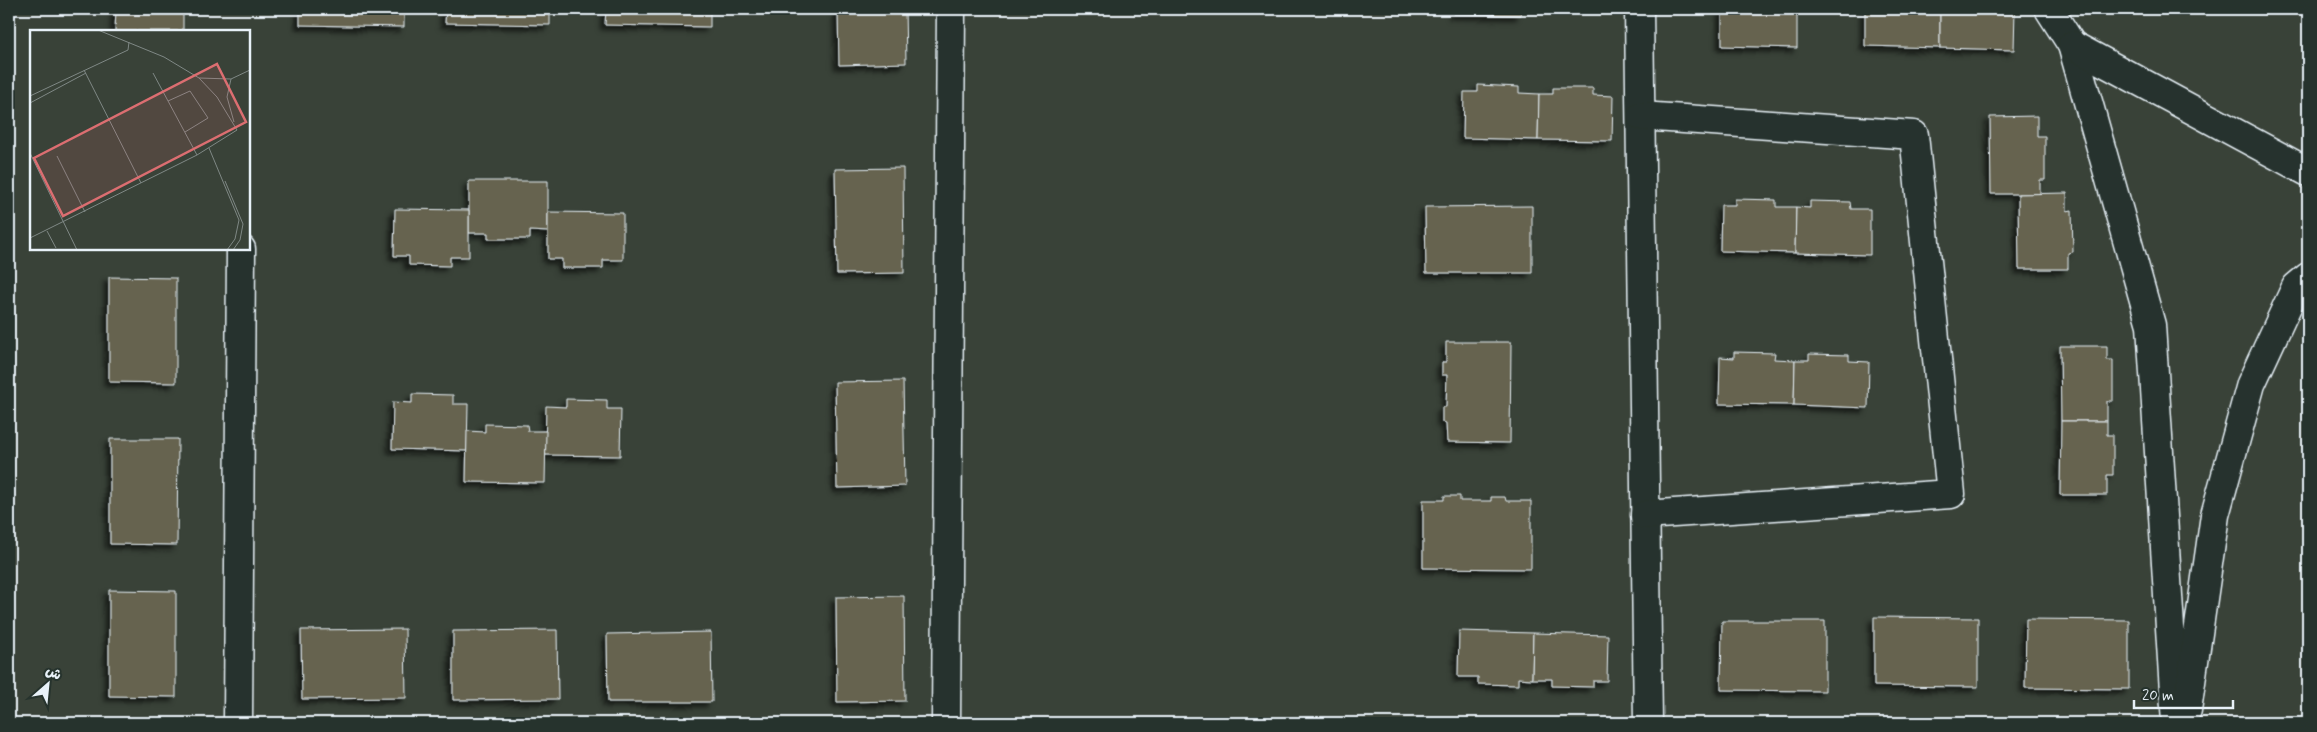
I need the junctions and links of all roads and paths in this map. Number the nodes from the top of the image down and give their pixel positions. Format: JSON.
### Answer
{"nodes":[{"id":1,"x":952,"y":9,"type":"edge"},
{"id":2,"x":1639,"y":9,"type":"edge"},
{"id":3,"x":2049,"y":9,"type":"edge"},
{"id":4,"x":2072,"y":45,"type":"junction"},
{"id":5,"x":1640,"y":116,"type":"junction"},
{"id":6,"x":2308,"y":172,"type":"edge"},
{"id":7,"x":241,"y":250,"type":"edge"},
{"id":8,"x":2308,"y":277,"type":"edge"},
{"id":9,"x":1645,"y":515,"type":"junction"},
{"id":10,"x":238,"y":723,"type":"edge"},
{"id":11,"x":946,"y":723,"type":"edge"},
{"id":12,"x":1648,"y":723,"type":"edge"},
{"id":13,"x":2176,"y":723,"type":"edge"},
{"id":14,"x":2185,"y":723,"type":"edge"}],
"edges":[{"from":1,"to":11,"type":"street"},
{"from":2,"to":5,"type":"street"},
{"from":3,"to":4,"type":"street"},
{"from":4,"to":6,"type":"street"},
{"from":4,"to":13,"type":"street"},
{"from":5,"to":9,"type":"street"},
{"from":5,"to":9,"type":"street"},
{"from":7,"to":10,"type":"street"},
{"from":8,"to":14,"type":"street"},
{"from":9,"to":12,"type":"street"}]}
